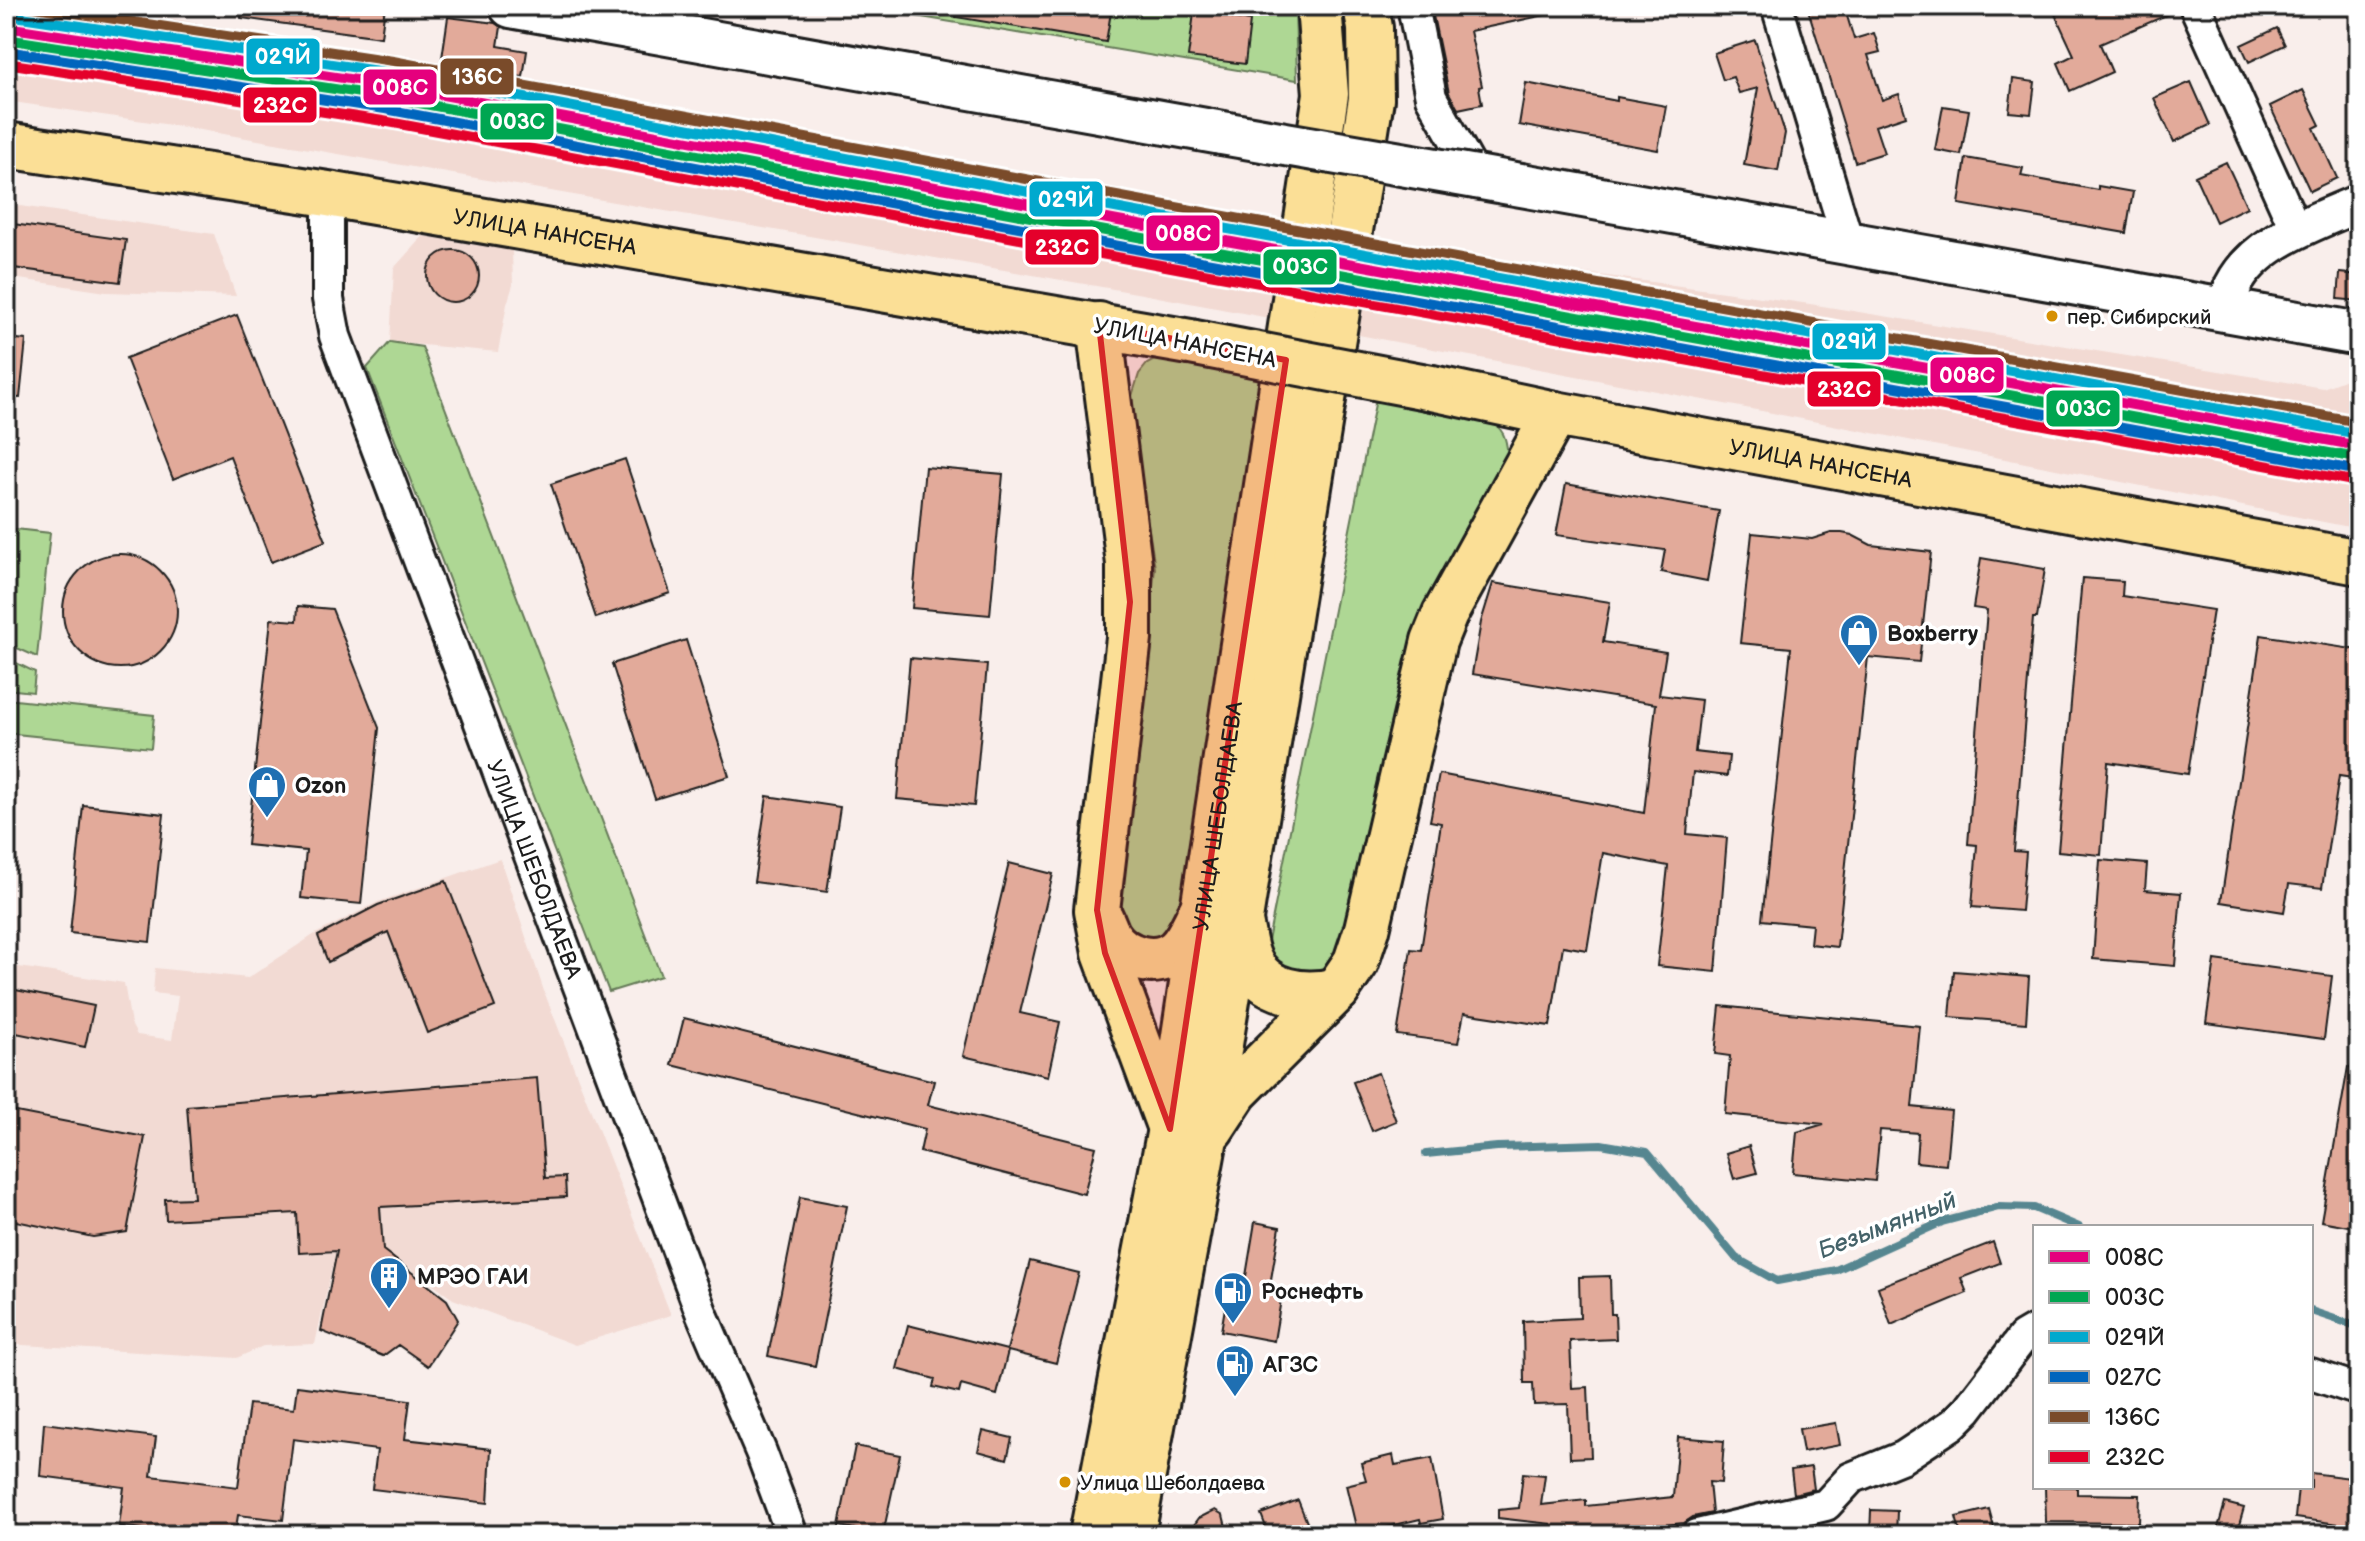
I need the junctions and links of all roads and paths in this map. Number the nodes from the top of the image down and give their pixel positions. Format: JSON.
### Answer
{"nodes":[{"id":1,"x":511,"y":6,"type":"edge"},
{"id":2,"x":1319,"y":6,"type":"edge"},
{"id":3,"x":1366,"y":6,"type":"edge"},
{"id":4,"x":1413,"y":6,"type":"edge"},
{"id":5,"x":1777,"y":6,"type":"edge"},
{"id":6,"x":2195,"y":6,"type":"edge"},
{"id":7,"x":6,"y":145,"type":"edge"},
{"id":8,"x":1476,"y":177,"type":"junction"},
{"id":9,"x":328,"y":194,"type":"junction"},
{"id":10,"x":2359,"y":203,"type":"edge"},
{"id":11,"x":2296,"y":230,"type":"junction"},
{"id":12,"x":1848,"y":242,"type":"junction"},
{"id":13,"x":2227,"y":311,"type":"junction"},
{"id":14,"x":1099,"y":325,"type":"junction"},
{"id":15,"x":2359,"y":334,"type":"edge"},
{"id":16,"x":1555,"y":414,"type":"junction"},
{"id":17,"x":2359,"y":562,"type":"edge"},
{"id":18,"x":1097,"y":910,"type":"junction"},
{"id":19,"x":1220,"y":913,"type":"junction"},
{"id":20,"x":1337,"y":990,"type":"junction"},
{"id":21,"x":1188,"y":1133,"type":"junction"},
{"id":22,"x":2033,"y":1331,"type":"edge"},
{"id":23,"x":2313,"y":1375,"type":"edge"},
{"id":24,"x":2359,"y":1390,"type":"edge"},
{"id":25,"x":792,"y":1535,"type":"edge"},
{"id":26,"x":1092,"y":1535,"type":"edge"},
{"id":27,"x":1132,"y":1535,"type":"edge"},
{"id":28,"x":1697,"y":1535,"type":"edge"}],
"edges":[{"from":1,"to":8,"type":"main road","bridge":true},
{"from":2,"to":19,"type":"main road","name":"УЛИЦА ШЕБОЛДАЕВА"},
{"from":3,"to":19,"type":"main road","name":"УЛИЦА ШЕБОЛДАЕВА"},
{"from":4,"to":8,"type":"street"},
{"from":5,"to":12,"type":"street"},
{"from":6,"to":11,"type":"street"},
{"from":7,"to":9,"type":"main road","name":"УЛИЦА НАНСЕНА"},
{"from":8,"to":12,"type":"main road"},
{"from":9,"to":14,"type":"main road","name":"УЛИЦА НАНСЕНА"},
{"from":9,"to":25,"type":"street","name":"УЛИЦА ШЕБОЛДАЕВА"},
{"from":10,"to":11,"type":"street"},
{"from":11,"to":13,"type":"street"},
{"from":12,"to":13,"type":"main road"},
{"from":13,"to":15,"type":"main road"},
{"from":14,"to":16,"type":"main road","name":"УЛИЦА НАНСЕНА","bridge":true},
{"from":14,"to":18,"type":"main road"},
{"from":16,"to":17,"type":"main road","name":"УЛИЦА НАНСЕНА"},
{"from":16,"to":20,"type":"main road"},
{"from":18,"to":19,"type":"main road"},
{"from":18,"to":21,"type":"main road"},
{"from":19,"to":20,"type":"main road"},
{"from":19,"to":21,"type":"main road","name":"УЛИЦА ШЕБОЛДАЕВА"},
{"from":20,"to":21,"type":"main road"},
{"from":21,"to":26,"type":"main road","name":"УЛИЦА ШЕБОЛДАЕВА"},
{"from":21,"to":27,"type":"main road","name":"УЛИЦА ШЕБОЛДАЕВА"},
{"from":22,"to":28,"type":"street"},
{"from":23,"to":24,"type":"street"}]}
